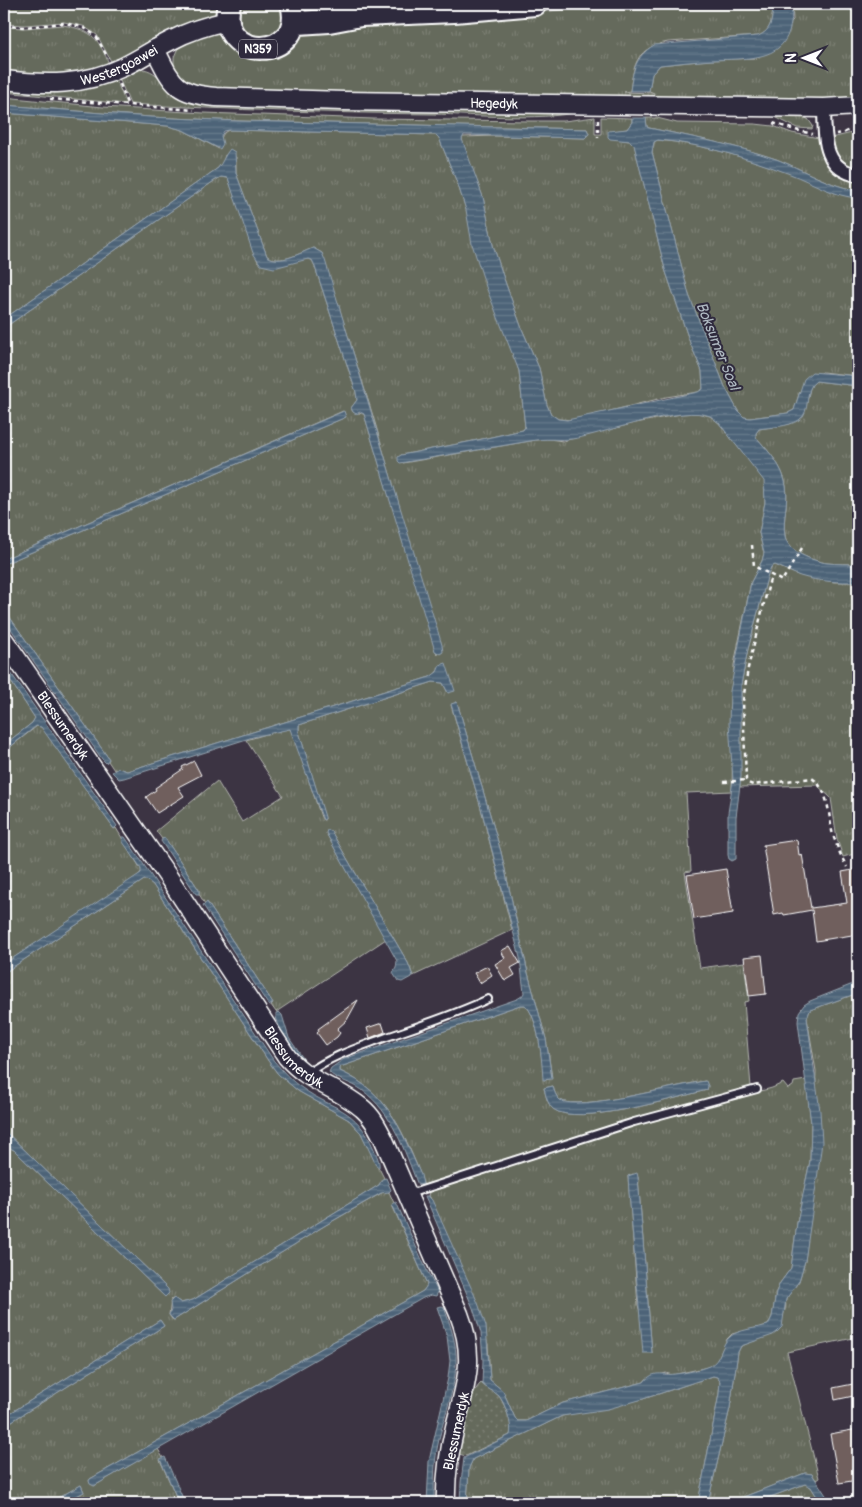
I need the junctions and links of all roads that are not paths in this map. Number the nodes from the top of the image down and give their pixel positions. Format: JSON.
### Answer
{"nodes":[{"id":1,"x":293,"y":4,"type":"edge"},
{"id":2,"x":535,"y":4,"type":"edge"},
{"id":3,"x":229,"y":13,"type":"edge"},
{"id":4,"x":361,"y":15,"type":"junction"},
{"id":5,"x":292,"y":27,"type":"junction"},
{"id":6,"x":155,"y":49,"type":"junction"},
{"id":7,"x":4,"y":80,"type":"edge"},
{"id":8,"x":858,"y":106,"type":"edge"},
{"id":9,"x":824,"y":108,"type":"junction"},
{"id":10,"x":858,"y":175,"type":"edge"},
{"id":11,"x":4,"y":640,"type":"edge"},
{"id":12,"x":488,"y":999,"type":"dead end"},
{"id":13,"x":305,"y":1075,"type":"junction"},
{"id":14,"x":757,"y":1089,"type":"dead end"},
{"id":15,"x":408,"y":1194,"type":"junction"},
{"id":16,"x":446,"y":1503,"type":"edge"}],
"edges":[{"from":1,"to":4,"type":"highway","number":"N359"},
{"from":1,"to":5,"type":"highway","number":"N359"},
{"from":2,"to":4,"type":"highway","number":"N359"},
{"from":3,"to":5,"type":"highway","number":"N359"},
{"from":3,"to":6,"type":"street","name":"Westergoawei"},
{"from":4,"to":5,"type":"highway","number":"N359"},
{"from":6,"to":7,"type":"street","name":"Westergoawei"},
{"from":6,"to":9,"type":"street","name":"Hegedyk"},
{"from":8,"to":9,"type":"street","name":"Hegedyk"},
{"from":9,"to":10,"type":"street"},
{"from":11,"to":13,"type":"street","name":"Blessumerdyk"},
{"from":12,"to":13,"type":"lane"},
{"from":13,"to":15,"type":"street","name":"Blessumerdyk"},
{"from":14,"to":15,"type":"lane"},
{"from":15,"to":16,"type":"street","name":"Blessumerdyk"}]}
